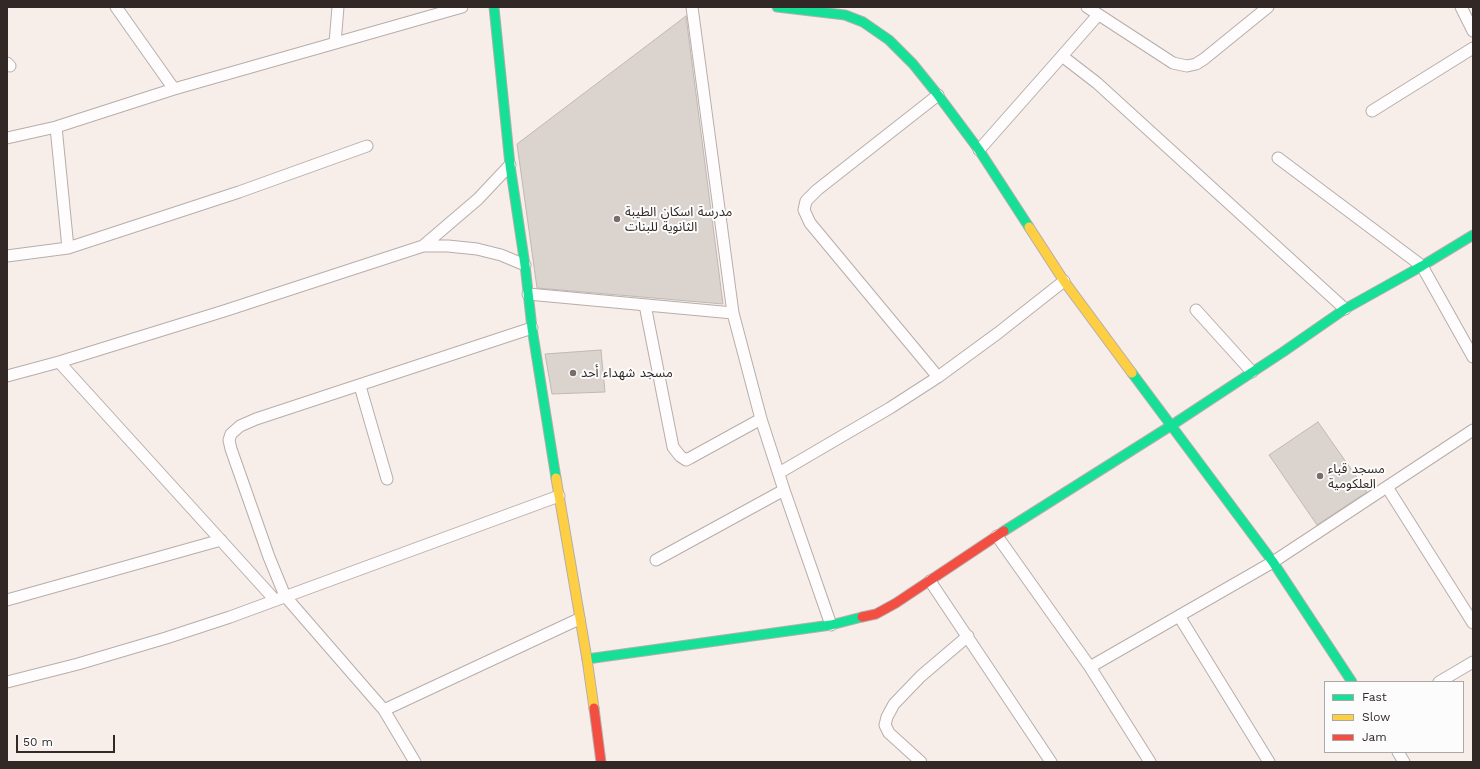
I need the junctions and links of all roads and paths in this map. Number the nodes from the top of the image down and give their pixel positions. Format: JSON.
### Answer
{"nodes":[{"id":1,"x":116,"y":7,"type":"edge"},
{"id":2,"x":338,"y":7,"type":"edge"},
{"id":3,"x":462,"y":7,"type":"edge"},
{"id":4,"x":494,"y":7,"type":"edge"},
{"id":5,"x":692,"y":7,"type":"edge"},
{"id":6,"x":776,"y":7,"type":"edge"},
{"id":7,"x":1087,"y":7,"type":"edge"},
{"id":8,"x":1268,"y":7,"type":"edge"},
{"id":9,"x":1461,"y":7,"type":"edge"},
{"id":10,"x":848,"y":11,"type":"edge"},
{"id":11,"x":1098,"y":14,"type":"junction"},
{"id":12,"x":1473,"y":31,"type":"edge"},
{"id":13,"x":335,"y":42,"type":"junction"},
{"id":14,"x":1473,"y":48,"type":"edge"},
{"id":15,"x":1062,"y":56,"type":"junction"},
{"id":16,"x":174,"y":89,"type":"junction"},
{"id":17,"x":938,"y":95,"type":"junction"},
{"id":18,"x":1372,"y":111,"type":"dead end"},
{"id":19,"x":56,"y":127,"type":"junction"},
{"id":20,"x":7,"y":138,"type":"edge"},
{"id":21,"x":367,"y":146,"type":"dead end"},
{"id":22,"x":978,"y":150,"type":"junction"},
{"id":23,"x":1278,"y":158,"type":"dead end"},
{"id":24,"x":510,"y":165,"type":"junction"},
{"id":25,"x":1473,"y":235,"type":"edge"},
{"id":26,"x":423,"y":246,"type":"junction"},
{"id":27,"x":68,"y":248,"type":"junction"},
{"id":28,"x":7,"y":256,"type":"edge"},
{"id":29,"x":525,"y":265,"type":"junction"},
{"id":30,"x":1422,"y":266,"type":"junction"},
{"id":31,"x":1064,"y":281,"type":"junction"},
{"id":32,"x":528,"y":294,"type":"junction"},
{"id":33,"x":645,"y":305,"type":"junction"},
{"id":34,"x":1345,"y":309,"type":"junction"},
{"id":35,"x":1196,"y":310,"type":"dead end"},
{"id":36,"x":733,"y":313,"type":"junction"},
{"id":37,"x":532,"y":328,"type":"junction"},
{"id":38,"x":1473,"y":358,"type":"edge"},
{"id":39,"x":59,"y":362,"type":"junction"},
{"id":40,"x":1252,"y":372,"type":"junction"},
{"id":41,"x":7,"y":376,"type":"edge"},
{"id":42,"x":938,"y":377,"type":"junction"},
{"id":43,"x":360,"y":386,"type":"junction"},
{"id":44,"x":762,"y":419,"type":"junction"},
{"id":45,"x":1172,"y":425,"type":"junction"},
{"id":46,"x":1473,"y":430,"type":"edge"},
{"id":47,"x":779,"y":473,"type":"junction"},
{"id":48,"x":387,"y":479,"type":"dead end"},
{"id":49,"x":1387,"y":487,"type":"junction"},
{"id":50,"x":784,"y":490,"type":"junction"},
{"id":51,"x":559,"y":496,"type":"junction"},
{"id":52,"x":997,"y":536,"type":"junction"},
{"id":53,"x":221,"y":540,"type":"junction"},
{"id":54,"x":656,"y":560,"type":"dead end"},
{"id":55,"x":1273,"y":562,"type":"junction"},
{"id":56,"x":930,"y":581,"type":"junction"},
{"id":57,"x":280,"y":598,"type":"junction"},
{"id":58,"x":7,"y":600,"type":"edge"},
{"id":59,"x":1179,"y":616,"type":"junction"},
{"id":60,"x":579,"y":619,"type":"junction"},
{"id":61,"x":1473,"y":623,"type":"edge"},
{"id":62,"x":831,"y":624,"type":"junction"},
{"id":63,"x":968,"y":636,"type":"junction"},
{"id":64,"x":586,"y":658,"type":"junction"},
{"id":65,"x":1473,"y":662,"type":"edge"},
{"id":66,"x":1090,"y":667,"type":"junction"},
{"id":67,"x":1351,"y":681,"type":"edge"},
{"id":68,"x":1441,"y":681,"type":"edge"},
{"id":69,"x":7,"y":682,"type":"edge"},
{"id":70,"x":384,"y":710,"type":"junction"},
{"id":71,"x":1399,"y":753,"type":"edge"},
{"id":72,"x":415,"y":762,"type":"edge"},
{"id":73,"x":601,"y":762,"type":"edge"},
{"id":74,"x":921,"y":762,"type":"edge"},
{"id":75,"x":1051,"y":762,"type":"edge"},
{"id":76,"x":1150,"y":762,"type":"edge"},
{"id":77,"x":1269,"y":762,"type":"edge"},
{"id":78,"x":1404,"y":762,"type":"edge"}],
"edges":[{"from":1,"to":16,"type":"street"},
{"from":2,"to":13,"type":"street"},
{"from":3,"to":13,"type":"street"},
{"from":4,"to":24,"type":"street"},
{"from":5,"to":36,"type":"street"},
{"from":6,"to":10,"type":"street"},
{"from":7,"to":11,"type":"street"},
{"from":8,"to":11,"type":"street"},
{"from":9,"to":12,"type":"street"},
{"from":10,"to":17,"type":"street"},
{"from":11,"to":15,"type":"street"},
{"from":13,"to":16,"type":"street"},
{"from":14,"to":18,"type":"street"},
{"from":15,"to":22,"type":"street"},
{"from":15,"to":34,"type":"street"},
{"from":16,"to":19,"type":"street"},
{"from":17,"to":22,"type":"street"},
{"from":17,"to":42,"type":"street"},
{"from":19,"to":20,"type":"street"},
{"from":19,"to":27,"type":"street"},
{"from":21,"to":27,"type":"street"},
{"from":22,"to":31,"type":"street"},
{"from":23,"to":30,"type":"street"},
{"from":24,"to":26,"type":"street"},
{"from":24,"to":29,"type":"street"},
{"from":25,"to":30,"type":"street"},
{"from":26,"to":29,"type":"street"},
{"from":26,"to":39,"type":"street"},
{"from":27,"to":28,"type":"street"},
{"from":29,"to":32,"type":"street"},
{"from":30,"to":34,"type":"street"},
{"from":30,"to":38,"type":"street"},
{"from":31,"to":42,"type":"street"},
{"from":31,"to":45,"type":"street"},
{"from":32,"to":33,"type":"street"},
{"from":32,"to":37,"type":"street"},
{"from":33,"to":36,"type":"street"},
{"from":33,"to":44,"type":"street"},
{"from":34,"to":40,"type":"street"},
{"from":35,"to":40,"type":"street"},
{"from":36,"to":44,"type":"street"},
{"from":37,"to":43,"type":"street"},
{"from":37,"to":51,"type":"street"},
{"from":39,"to":41,"type":"street"},
{"from":39,"to":53,"type":"street"},
{"from":40,"to":45,"type":"street"},
{"from":42,"to":47,"type":"street"},
{"from":43,"to":48,"type":"street"},
{"from":43,"to":57,"type":"street"},
{"from":44,"to":47,"type":"street"},
{"from":45,"to":52,"type":"street"},
{"from":45,"to":55,"type":"street"},
{"from":46,"to":49,"type":"street"},
{"from":47,"to":50,"type":"street"},
{"from":49,"to":55,"type":"street"},
{"from":49,"to":61,"type":"street"},
{"from":50,"to":54,"type":"street"},
{"from":50,"to":62,"type":"street"},
{"from":51,"to":57,"type":"street"},
{"from":51,"to":60,"type":"street"},
{"from":52,"to":56,"type":"street"},
{"from":52,"to":66,"type":"street"},
{"from":53,"to":57,"type":"street"},
{"from":53,"to":58,"type":"street"},
{"from":55,"to":59,"type":"street"},
{"from":55,"to":67,"type":"street"},
{"from":56,"to":62,"type":"street"},
{"from":56,"to":63,"type":"street"},
{"from":57,"to":69,"type":"street"},
{"from":57,"to":70,"type":"street"},
{"from":59,"to":66,"type":"street"},
{"from":59,"to":77,"type":"street"},
{"from":60,"to":64,"type":"street"},
{"from":60,"to":70,"type":"street"},
{"from":62,"to":64,"type":"street"},
{"from":63,"to":74,"type":"street"},
{"from":63,"to":75,"type":"street"},
{"from":64,"to":73,"type":"street"},
{"from":65,"to":68,"type":"street"},
{"from":66,"to":76,"type":"street"},
{"from":70,"to":72,"type":"street"},
{"from":71,"to":78,"type":"street"}]}
